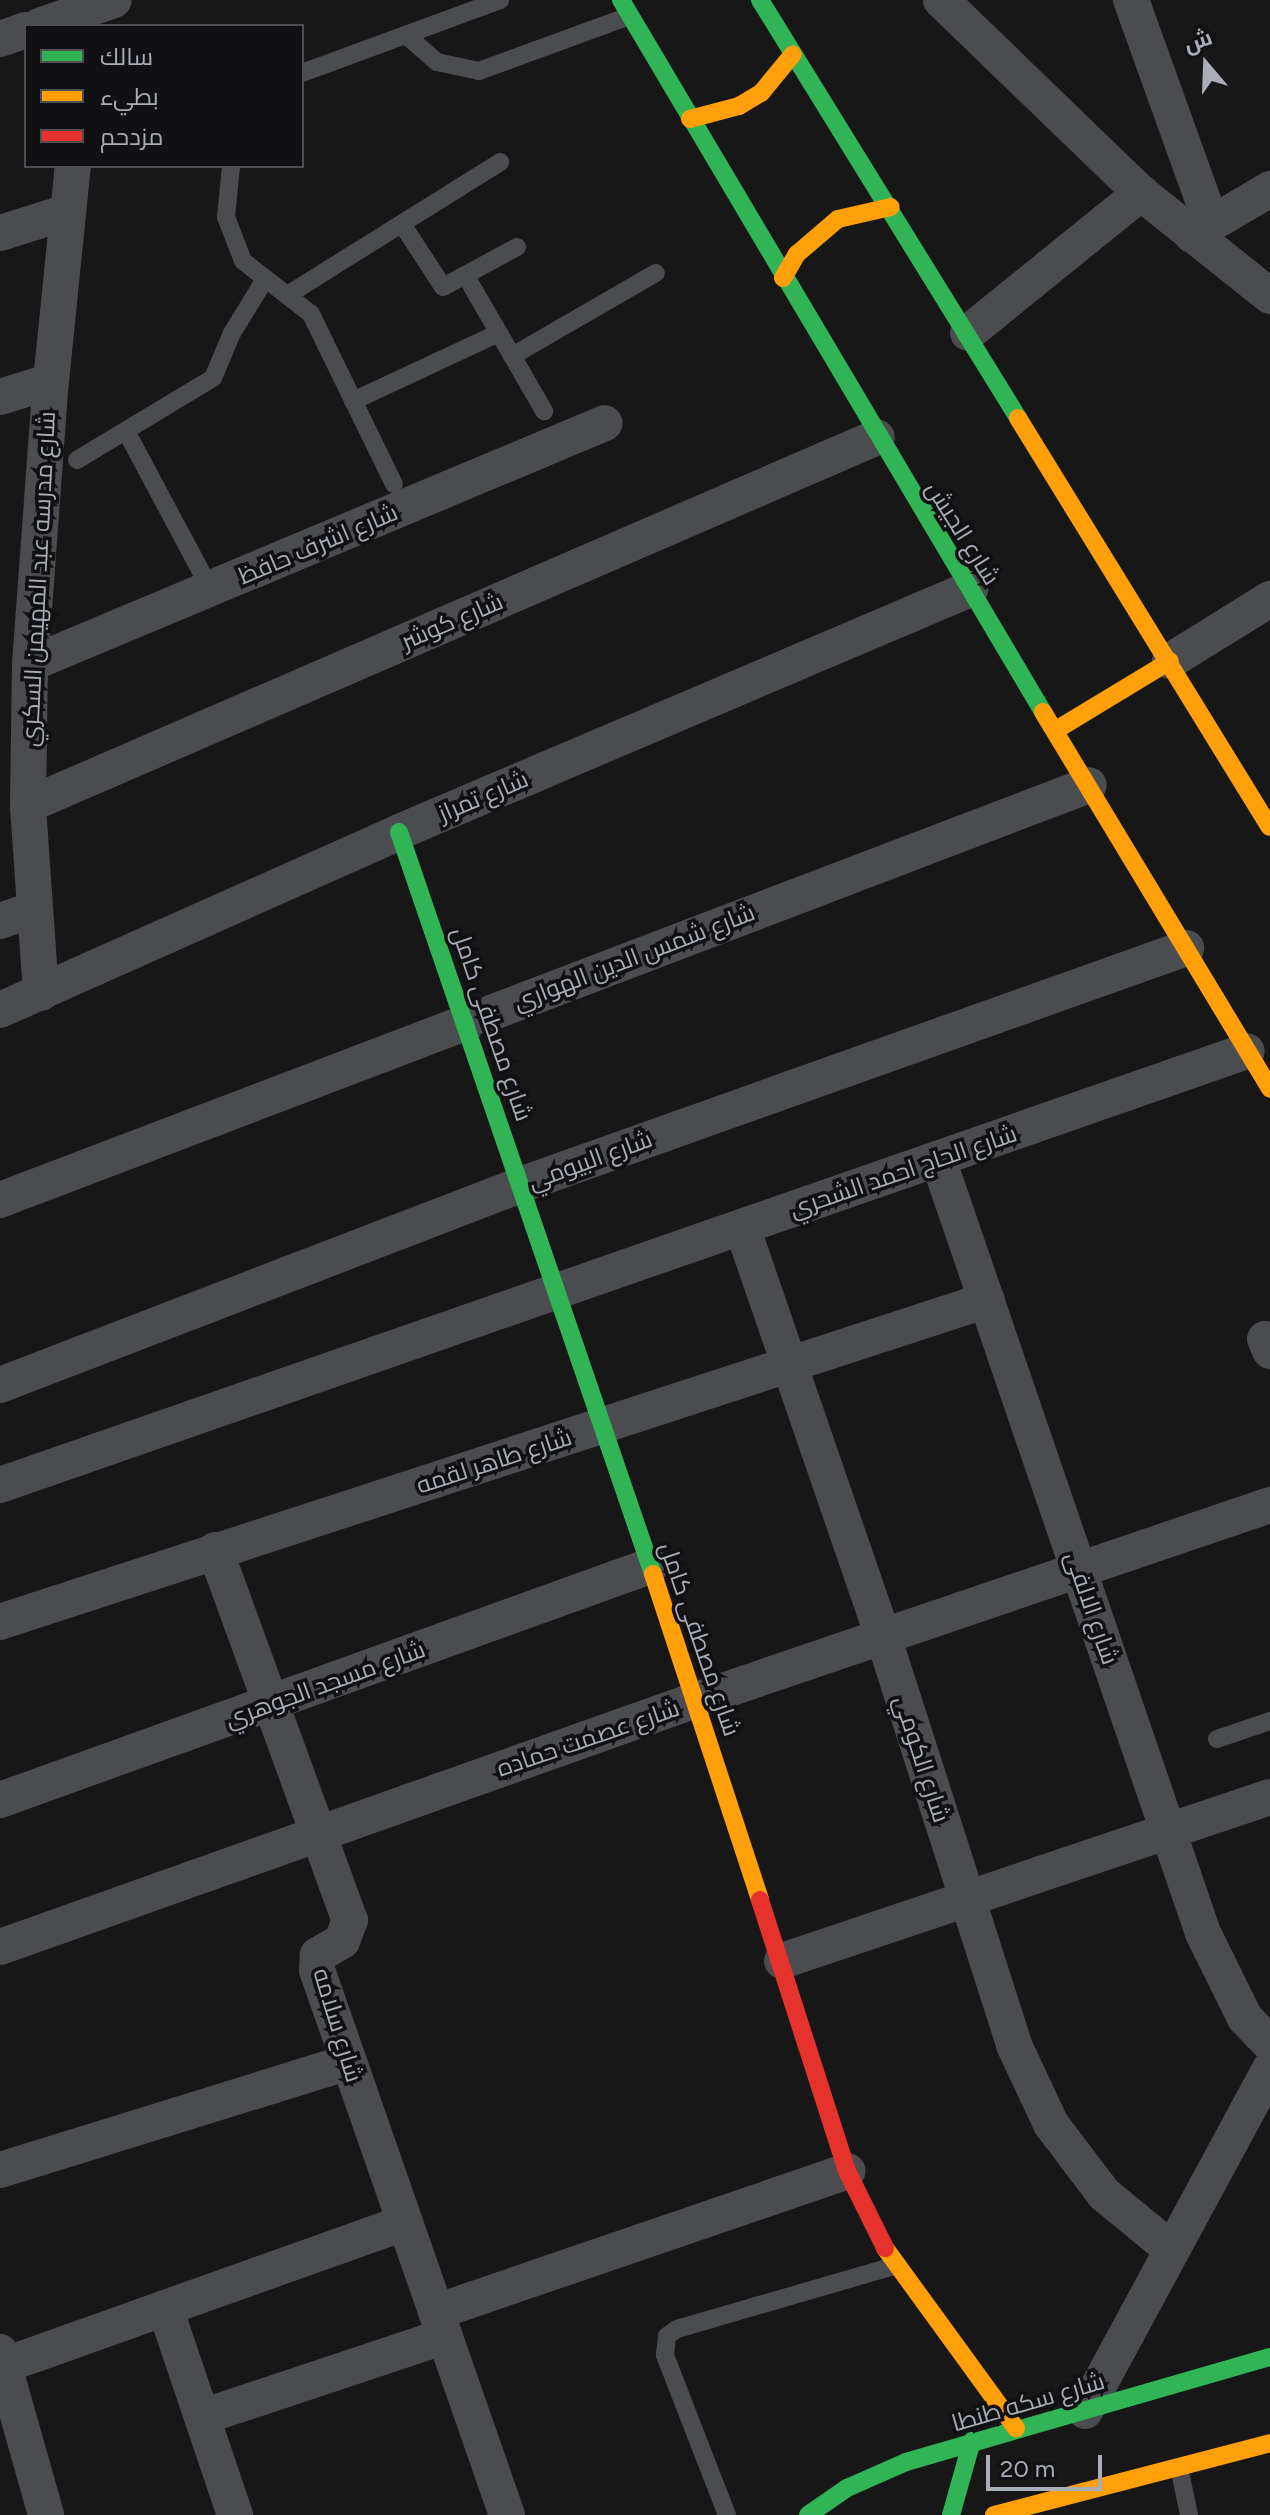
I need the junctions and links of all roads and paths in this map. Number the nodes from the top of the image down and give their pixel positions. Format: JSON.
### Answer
{"nodes":[{"id":1,"x":500,"y":0,"type":"edge"},
{"id":2,"x":760,"y":0,"type":"edge"},
{"id":3,"x":941,"y":0,"type":"edge"},
{"id":4,"x":1131,"y":0,"type":"edge"},
{"id":5,"x":99,"y":8,"type":"edge"},
{"id":6,"x":625,"y":8,"type":"edge"},
{"id":7,"x":46,"y":24,"type":"edge"},
{"id":8,"x":24,"y":31,"type":"edge"},
{"id":9,"x":406,"y":35,"type":"junction"},
{"id":10,"x":0,"y":39,"type":"edge"},
{"id":11,"x":793,"y":54,"type":"junction"},
{"id":12,"x":304,"y":72,"type":"edge"},
{"id":13,"x":690,"y":119,"type":"junction"},
{"id":14,"x":500,"y":162,"type":"dead end"},
{"id":15,"x":73,"y":168,"type":"edge"},
{"id":16,"x":231,"y":168,"type":"edge"},
{"id":17,"x":1270,"y":189,"type":"edge"},
{"id":18,"x":1141,"y":193,"type":"junction"},
{"id":19,"x":891,"y":207,"type":"junction"},
{"id":20,"x":67,"y":212,"type":"junction"},
{"id":21,"x":402,"y":224,"type":"junction"},
{"id":22,"x":1201,"y":229,"type":"junction"},
{"id":23,"x":0,"y":233,"type":"edge"},
{"id":24,"x":517,"y":247,"type":"dead end"},
{"id":25,"x":656,"y":273,"type":"dead end"},
{"id":26,"x":467,"y":278,"type":"junction"},
{"id":27,"x":783,"y":278,"type":"junction"},
{"id":28,"x":264,"y":281,"type":"junction"},
{"id":29,"x":289,"y":294,"type":"junction"},
{"id":30,"x":1270,"y":296,"type":"edge"},
{"id":31,"x":499,"y":333,"type":"junction"},
{"id":32,"x":968,"y":333,"type":"junction"},
{"id":33,"x":512,"y":356,"type":"junction"},
{"id":34,"x":51,"y":381,"type":"junction"},
{"id":35,"x":0,"y":397,"type":"edge"},
{"id":36,"x":353,"y":401,"type":"junction"},
{"id":37,"x":544,"y":411,"type":"dead end"},
{"id":38,"x":605,"y":423,"type":"dead end"},
{"id":39,"x":126,"y":431,"type":"junction"},
{"id":40,"x":877,"y":437,"type":"junction"},
{"id":41,"x":77,"y":460,"type":"dead end"},
{"id":42,"x":394,"y":484,"type":"dead end"},
{"id":43,"x":204,"y":577,"type":"dead end"},
{"id":44,"x":970,"y":589,"type":"junction"},
{"id":45,"x":1270,"y":599,"type":"edge"},
{"id":46,"x":16,"y":603,"type":"edge"},
{"id":47,"x":1170,"y":661,"type":"junction"},
{"id":48,"x":30,"y":664,"type":"junction"},
{"id":49,"x":1056,"y":730,"type":"junction"},
{"id":50,"x":14,"y":743,"type":"edge"},
{"id":51,"x":1089,"y":785,"type":"junction"},
{"id":52,"x":28,"y":805,"type":"junction"},
{"id":53,"x":1270,"y":827,"type":"edge"},
{"id":54,"x":399,"y":832,"type":"junction"},
{"id":55,"x":34,"y":909,"type":"junction"},
{"id":56,"x":0,"y":921,"type":"edge"},
{"id":57,"x":1186,"y":948,"type":"junction"},
{"id":58,"x":41,"y":993,"type":"junction"},
{"id":59,"x":0,"y":1010,"type":"edge"},
{"id":60,"x":465,"y":1020,"type":"junction"},
{"id":61,"x":1247,"y":1051,"type":"junction"},
{"id":62,"x":1270,"y":1089,"type":"edge"},
{"id":63,"x":938,"y":1159,"type":"junction"},
{"id":64,"x":523,"y":1184,"type":"junction"},
{"id":65,"x":0,"y":1200,"type":"edge"},
{"id":66,"x":742,"y":1227,"type":"junction"},
{"id":67,"x":558,"y":1292,"type":"junction"},
{"id":68,"x":987,"y":1300,"type":"junction"},
{"id":69,"x":789,"y":1365,"type":"junction"},
{"id":70,"x":0,"y":1385,"type":"edge"},
{"id":71,"x":603,"y":1426,"type":"junction"},
{"id":72,"x":0,"y":1485,"type":"edge"},
{"id":73,"x":1270,"y":1505,"type":"edge"},
{"id":74,"x":215,"y":1550,"type":"junction"},
{"id":75,"x":650,"y":1566,"type":"junction"},
{"id":76,"x":1079,"y":1571,"type":"junction"},
{"id":77,"x":0,"y":1622,"type":"edge"},
{"id":78,"x":883,"y":1636,"type":"junction"},
{"id":79,"x":696,"y":1700,"type":"junction"},
{"id":80,"x":270,"y":1704,"type":"junction"},
{"id":81,"x":1270,"y":1721,"type":"edge"},
{"id":82,"x":1217,"y":1739,"type":"dead end"},
{"id":83,"x":1270,"y":1797,"type":"edge"},
{"id":84,"x":0,"y":1800,"type":"edge"},
{"id":85,"x":1169,"y":1831,"type":"junction"},
{"id":86,"x":316,"y":1833,"type":"junction"},
{"id":87,"x":967,"y":1898,"type":"junction"},
{"id":88,"x":0,"y":1947,"type":"edge"},
{"id":89,"x":782,"y":1961,"type":"junction"},
{"id":90,"x":1270,"y":2044,"type":"edge"},
{"id":91,"x":349,"y":2062,"type":"junction"},
{"id":92,"x":1270,"y":2069,"type":"edge"},
{"id":93,"x":0,"y":2170,"type":"edge"},
{"id":94,"x":847,"y":2171,"type":"junction"},
{"id":95,"x":404,"y":2223,"type":"junction"},
{"id":96,"x":1171,"y":2249,"type":"junction"},
{"id":97,"x":897,"y":2265,"type":"junction"},
{"id":98,"x":165,"y":2308,"type":"junction"},
{"id":99,"x":440,"y":2324,"type":"junction"},
{"id":100,"x":1270,"y":2357,"type":"edge"},
{"id":101,"x":2,"y":2358,"type":"edge"},
{"id":102,"x":1085,"y":2411,"type":"junction"},
{"id":103,"x":202,"y":2417,"type":"junction"},
{"id":104,"x":1016,"y":2428,"type":"junction"},
{"id":105,"x":972,"y":2441,"type":"junction"},
{"id":106,"x":1270,"y":2443,"type":"edge"},
{"id":107,"x":1179,"y":2467,"type":"junction"},
{"id":108,"x":1019,"y":2512,"type":"edge"},
{"id":109,"x":46,"y":2515,"type":"edge"},
{"id":110,"x":235,"y":2515,"type":"edge"},
{"id":111,"x":507,"y":2515,"type":"edge"},
{"id":112,"x":727,"y":2515,"type":"edge"},
{"id":113,"x":808,"y":2515,"type":"edge"},
{"id":114,"x":951,"y":2515,"type":"edge"},
{"id":115,"x":994,"y":2515,"type":"edge"},
{"id":116,"x":1189,"y":2515,"type":"edge"}],
"edges":[{"from":1,"to":9,"type":"lane"},
{"from":2,"to":11,"type":"main road"},
{"from":3,"to":18,"type":"street"},
{"from":4,"to":22,"type":"street"},
{"from":5,"to":7,"type":"street"},
{"from":6,"to":9,"type":"lane"},
{"from":6,"to":13,"type":"main road","name":"شارع الجيش"},
{"from":8,"to":10,"type":"street"},
{"from":9,"to":12,"type":"lane"},
{"from":11,"to":13,"type":"main road"},
{"from":11,"to":19,"type":"main road"},
{"from":13,"to":27,"type":"main road","name":"شارع الجيش"},
{"from":14,"to":21,"type":"lane"},
{"from":15,"to":20,"type":"street","name":"شارع مدرسه عبد المهيمن السكري"},
{"from":16,"to":28,"type":"lane"},
{"from":17,"to":22,"type":"street"},
{"from":18,"to":22,"type":"street"},
{"from":18,"to":32,"type":"street"},
{"from":19,"to":27,"type":"main road"},
{"from":19,"to":32,"type":"main road"},
{"from":20,"to":23,"type":"street"},
{"from":20,"to":34,"type":"street","name":"شارع مدرسه عبد المهيمن السكري"},
{"from":21,"to":26,"type":"lane"},
{"from":21,"to":29,"type":"lane"},
{"from":22,"to":30,"type":"street"},
{"from":24,"to":26,"type":"lane"},
{"from":25,"to":33,"type":"lane"},
{"from":26,"to":31,"type":"lane"},
{"from":27,"to":40,"type":"main road","name":"شارع الجيش"},
{"from":28,"to":29,"type":"lane"},
{"from":28,"to":39,"type":"lane"},
{"from":29,"to":36,"type":"lane"},
{"from":31,"to":33,"type":"lane"},
{"from":31,"to":36,"type":"lane"},
{"from":32,"to":47,"type":"main road"},
{"from":33,"to":37,"type":"lane"},
{"from":34,"to":35,"type":"street"},
{"from":34,"to":46,"type":"street","name":"شارع مدرسه عبد المهيمن السكري"},
{"from":36,"to":42,"type":"lane"},
{"from":38,"to":48,"type":"street","name":"شارع اشرف حافظ"},
{"from":39,"to":41,"type":"lane"},
{"from":39,"to":43,"type":"lane"},
{"from":40,"to":44,"type":"main road","name":"شارع الجيش"},
{"from":40,"to":52,"type":"street","name":"شارع كوشر"},
{"from":44,"to":49,"type":"main road","name":"شارع الجيش"},
{"from":44,"to":54,"type":"street","name":"شارع تمراز"},
{"from":45,"to":47,"type":"street"},
{"from":46,"to":48,"type":"street","name":"شارع مدرسه عبد المهيمن السكري"},
{"from":47,"to":49,"type":"main road"},
{"from":47,"to":53,"type":"main road"},
{"from":48,"to":50,"type":"street","name":"شارع مدرسه عبد المهيمن السكري"},
{"from":49,"to":51,"type":"main road","name":"شارع الجيش"},
{"from":50,"to":52,"type":"street","name":"شارع مدرسه عبد المهيمن السكري"},
{"from":51,"to":57,"type":"main road","name":"شارع الجيش"},
{"from":51,"to":60,"type":"street","name":"شارع شمس الدين الهواري"},
{"from":52,"to":55,"type":"street","name":"شارع مدرسه عبد المهيمن السكري"},
{"from":54,"to":58,"type":"street","name":"شارع تمراز"},
{"from":54,"to":60,"type":"main road","name":"شارع مصطفى كامل"},
{"from":55,"to":56,"type":"street"},
{"from":55,"to":58,"type":"street","name":"شارع مدرسه عبد المهيمن السكري"},
{"from":57,"to":61,"type":"main road","name":"شارع الجيش"},
{"from":57,"to":64,"type":"street","name":"شارع البيومي"},
{"from":58,"to":59,"type":"street","name":"شارع تمراز"},
{"from":60,"to":64,"type":"main road","name":"شارع مصطفى كامل"},
{"from":60,"to":65,"type":"street","name":"شارع شمس الدين الهواري"},
{"from":61,"to":62,"type":"main road","name":"شارع الجيش"},
{"from":61,"to":63,"type":"street","name":"شارع الحاج احمد الشحري"},
{"from":63,"to":66,"type":"street","name":"شارع الحاج احمد الشحري"},
{"from":63,"to":68,"type":"street","name":"شارع الالفى"},
{"from":64,"to":67,"type":"main road","name":"شارع مصطفى كامل"},
{"from":64,"to":70,"type":"street","name":"شارع البيومي"},
{"from":66,"to":67,"type":"street","name":"شارع الحاج احمد الشحري"},
{"from":66,"to":69,"type":"street","name":"شارع الكومي"},
{"from":67,"to":71,"type":"main road","name":"شارع مصطفى كامل"},
{"from":67,"to":72,"type":"street","name":"شارع الحاج احمد الشحري"},
{"from":68,"to":69,"type":"street","name":"شارع طاهر لقمه"},
{"from":68,"to":76,"type":"street","name":"شارع الالفى"},
{"from":69,"to":71,"type":"street","name":"شارع طاهر لقمه"},
{"from":69,"to":78,"type":"street","name":"شارع الكومي"},
{"from":71,"to":74,"type":"street","name":"شارع طاهر لقمه"},
{"from":71,"to":75,"type":"main road","name":"شارع مصطفى كامل"},
{"from":73,"to":76,"type":"street","name":"شارع عصمت حماده"},
{"from":74,"to":77,"type":"street","name":"شارع طاهر لقمه"},
{"from":74,"to":80,"type":"street","name":"شارع سلامه"},
{"from":75,"to":79,"type":"main road","name":"شارع مصطفى كامل"},
{"from":75,"to":80,"type":"street","name":"شارع مسجد الجوهري"},
{"from":76,"to":78,"type":"street","name":"شارع عصمت حماده"},
{"from":76,"to":85,"type":"street","name":"شارع الالفى"},
{"from":78,"to":79,"type":"street","name":"شارع عصمت حماده"},
{"from":78,"to":87,"type":"street","name":"شارع الكومي"},
{"from":79,"to":86,"type":"street","name":"شارع عصمت حماده"},
{"from":79,"to":89,"type":"main road","name":"شارع مصطفى كامل"},
{"from":80,"to":84,"type":"street","name":"شارع مسجد الجوهري"},
{"from":80,"to":86,"type":"street","name":"شارع سلامه"},
{"from":81,"to":82,"type":"lane"},
{"from":83,"to":85,"type":"street"},
{"from":85,"to":87,"type":"street"},
{"from":85,"to":90,"type":"street","name":"شارع الالفى"},
{"from":86,"to":88,"type":"street","name":"شارع عصمت حماده"},
{"from":86,"to":91,"type":"street","name":"شارع سلامه"},
{"from":87,"to":89,"type":"street"},
{"from":87,"to":96,"type":"street","name":"شارع الكومي"},
{"from":89,"to":94,"type":"main road","name":"شارع مصطفى كامل"},
{"from":91,"to":93,"type":"street"},
{"from":91,"to":95,"type":"street","name":"شارع سلامه"},
{"from":92,"to":96,"type":"street"},
{"from":94,"to":97,"type":"main road","name":"شارع مصطفى كامل"},
{"from":94,"to":99,"type":"street"},
{"from":95,"to":98,"type":"street"},
{"from":95,"to":99,"type":"street","name":"شارع سلامه"},
{"from":96,"to":102,"type":"street"},
{"from":97,"to":104,"type":"main road","name":"شارع مصطفى كامل"},
{"from":97,"to":112,"type":"lane"},
{"from":98,"to":101,"type":"street"},
{"from":98,"to":103,"type":"street"},
{"from":99,"to":103,"type":"street"},
{"from":99,"to":111,"type":"street","name":"شارع سلامه"},
{"from":100,"to":102,"type":"main road","name":"شارع سكه طنطا"},
{"from":101,"to":109,"type":"street"},
{"from":102,"to":104,"type":"main road","name":"شارع سكه طنطا"},
{"from":103,"to":110,"type":"street"},
{"from":104,"to":105,"type":"main road","name":"شارع سكه طنطا"},
{"from":105,"to":113,"type":"main road","name":"شارع سكه طنطا"},
{"from":105,"to":114,"type":"main road"},
{"from":106,"to":107,"type":"main road"},
{"from":107,"to":108,"type":"main road"},
{"from":107,"to":116,"type":"lane"},
{"from":108,"to":115,"type":"main road"}]}
